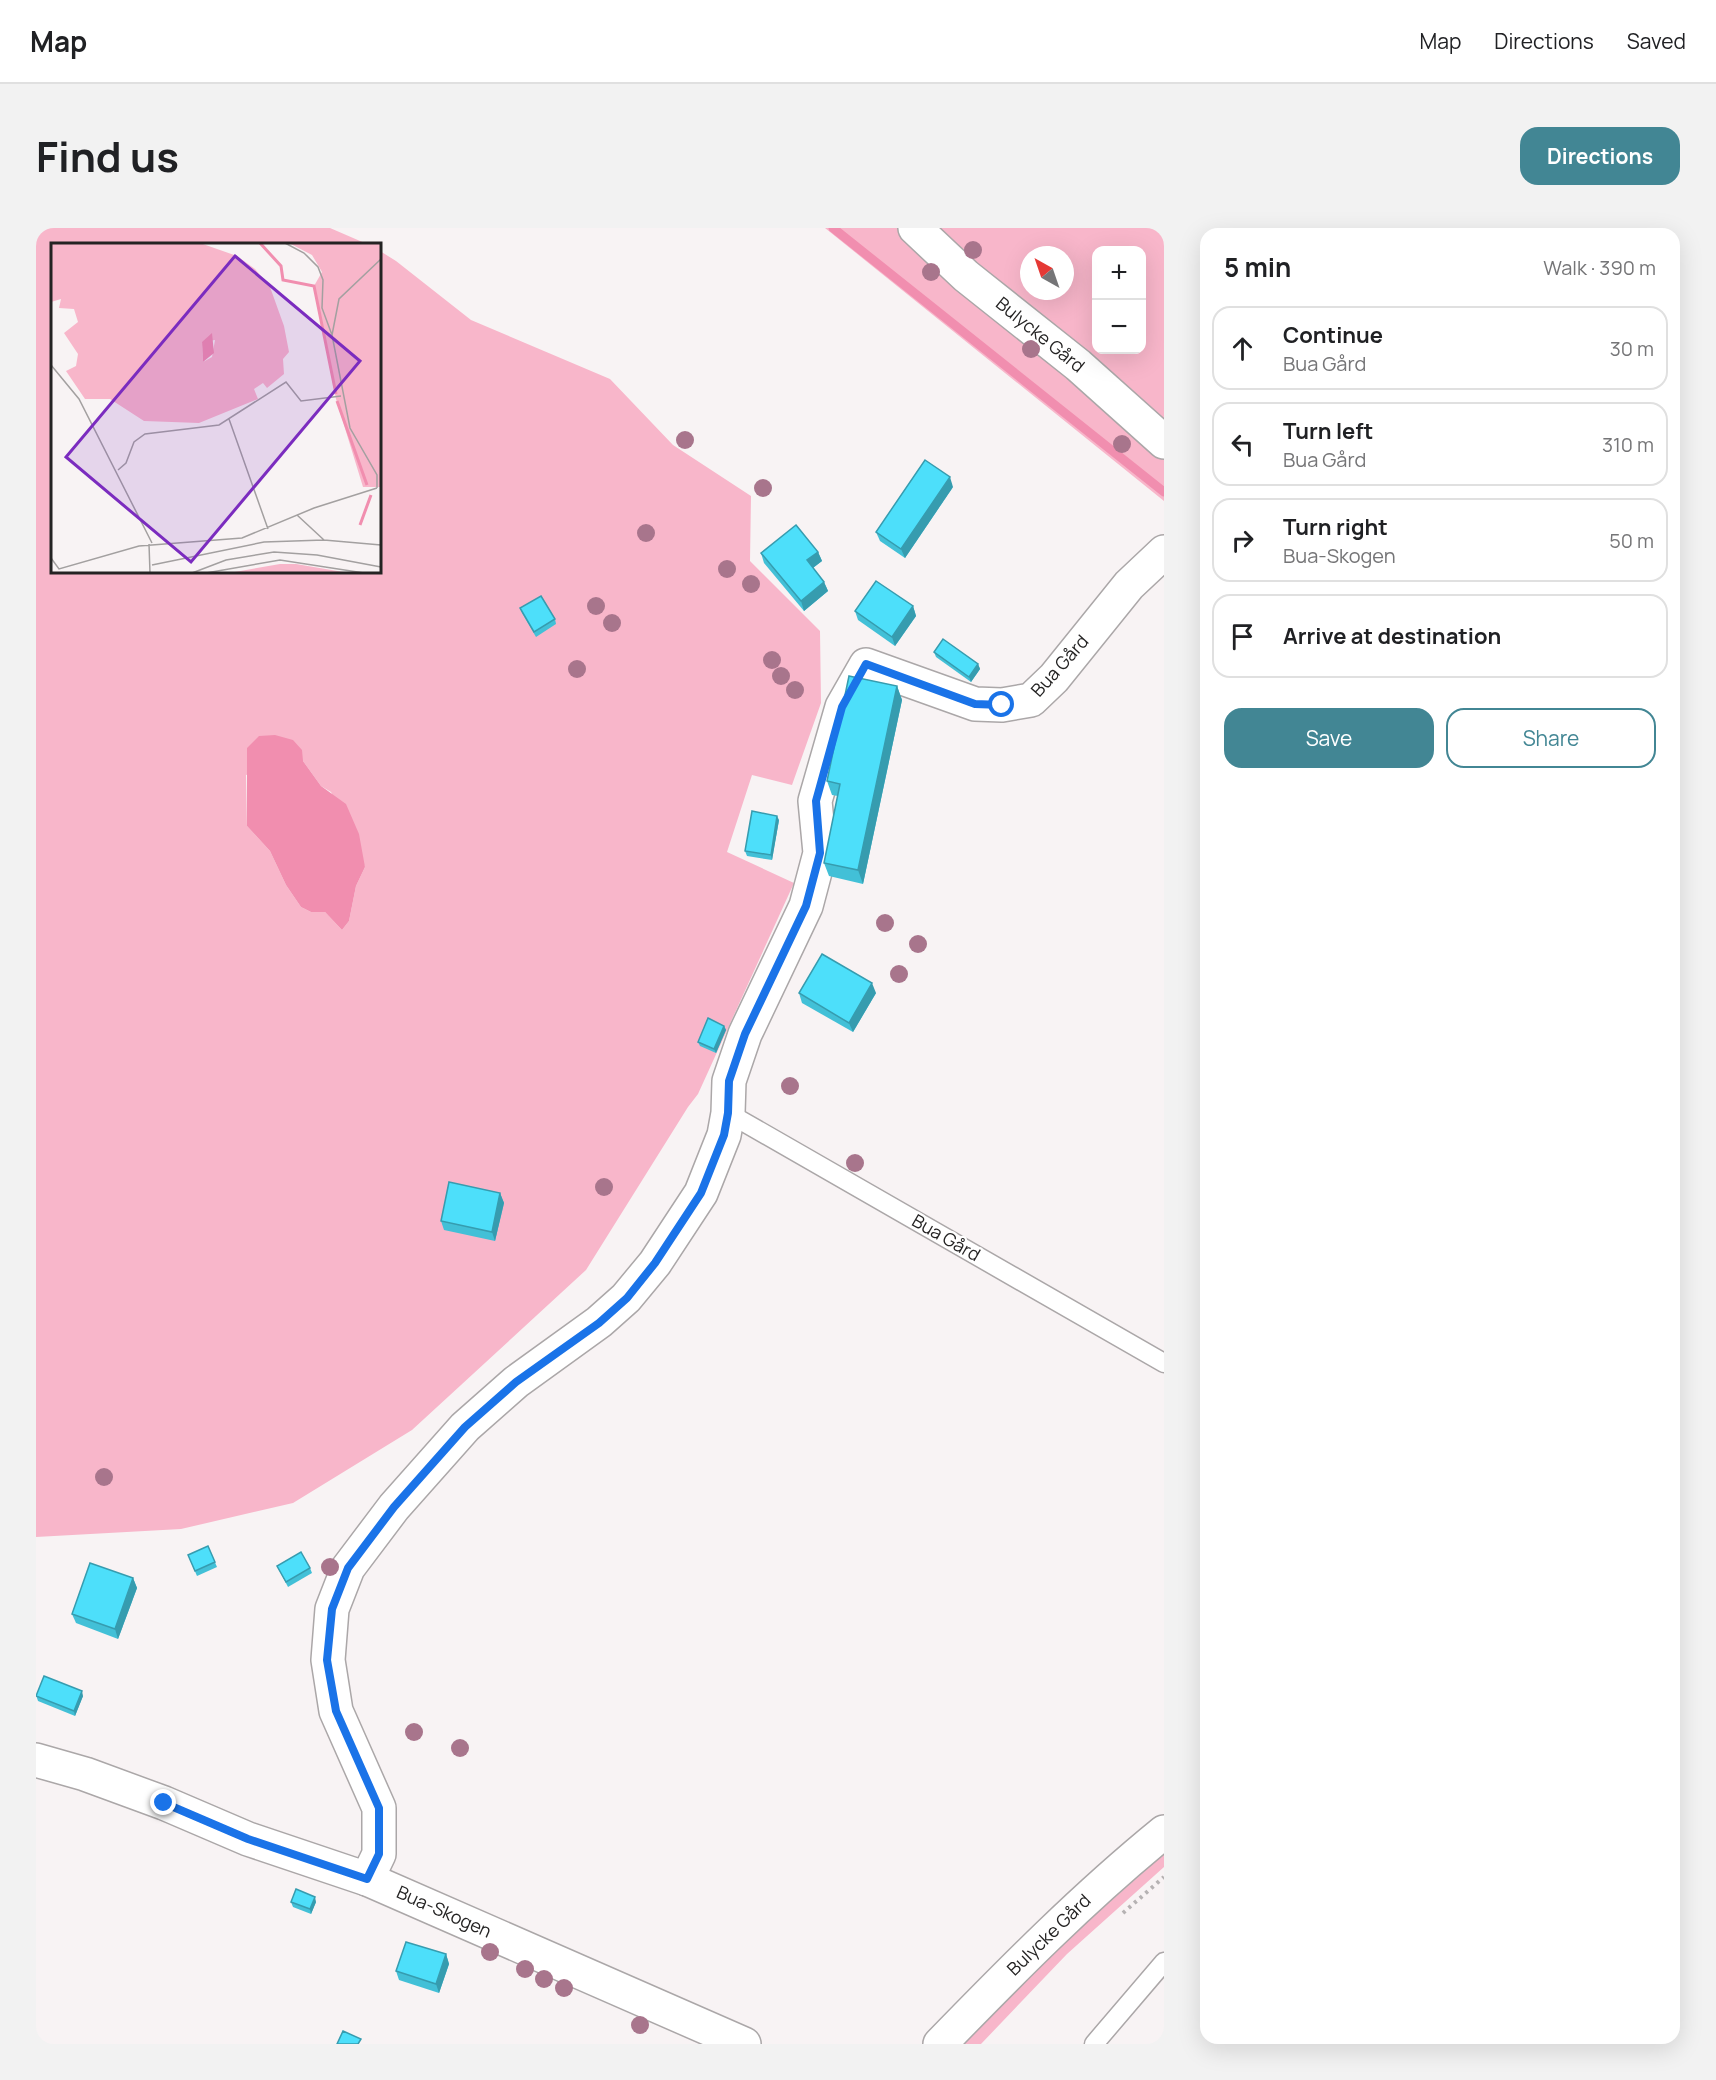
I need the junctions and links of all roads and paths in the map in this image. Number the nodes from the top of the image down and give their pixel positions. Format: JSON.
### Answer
{"nodes":[{"id":1,"x":915,"y":228,"type":"edge"},
{"id":2,"x":1164,"y":442,"type":"edge"},
{"id":3,"x":1164,"y":552,"type":"edge"},
{"id":4,"x":728,"y":1113,"type":"junction"},
{"id":5,"x":1164,"y":1363,"type":"edge"},
{"id":6,"x":36,"y":1760,"type":"edge"},
{"id":7,"x":1164,"y":1832,"type":"edge"},
{"id":8,"x":1164,"y":1877,"type":"edge"},
{"id":9,"x":367,"y":1879,"type":"junction"},
{"id":10,"x":1122,"y":1914,"type":"dead end"},
{"id":11,"x":1164,"y":1962,"type":"edge"},
{"id":12,"x":744,"y":2044,"type":"edge"},
{"id":13,"x":940,"y":2044,"type":"edge"},
{"id":14,"x":1095,"y":2044,"type":"edge"}],
"edges":[{"from":1,"to":2,"type":"street","name":"Bulycke Gård"},
{"from":3,"to":4,"type":"street","name":"Bua Gård"},
{"from":4,"to":5,"type":"lane","name":"Bua Gård"},
{"from":4,"to":9,"type":"street","name":"Bua Gård"},
{"from":6,"to":9,"type":"street","name":"Bua-Skogen"},
{"from":7,"to":13,"type":"street","name":"Bulycke Gård"},
{"from":8,"to":10,"type":"path"},
{"from":9,"to":12,"type":"street","name":"Bua-Skogen"},
{"from":11,"to":14,"type":"lane"}]}
